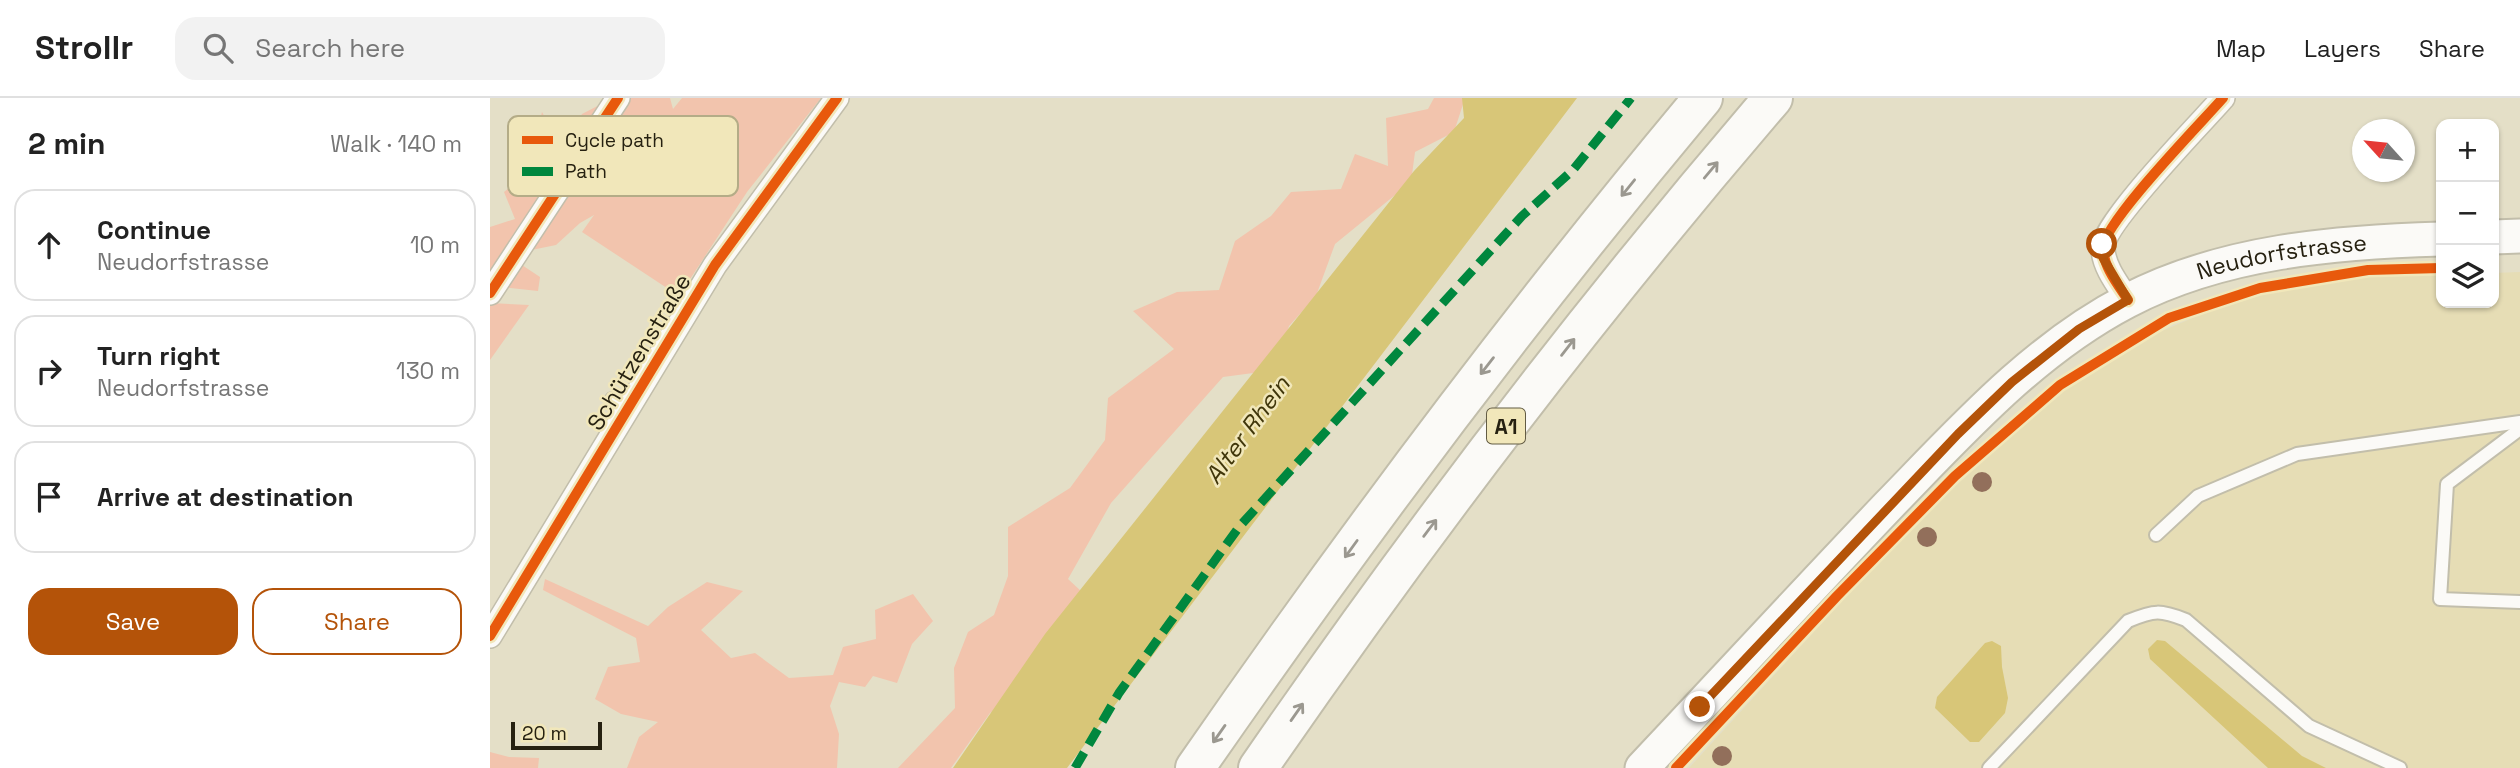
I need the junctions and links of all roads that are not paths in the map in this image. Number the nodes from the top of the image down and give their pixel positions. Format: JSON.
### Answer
{"nodes":[{"id":1,"x":618,"y":98,"type":"edge"},
{"id":2,"x":837,"y":98,"type":"edge"},
{"id":3,"x":1703,"y":98,"type":"edge"},
{"id":4,"x":1773,"y":98,"type":"edge"},
{"id":5,"x":2223,"y":98,"type":"edge"},
{"id":6,"x":606,"y":116,"type":"edge"},
{"id":7,"x":554,"y":196,"type":"edge"},
{"id":8,"x":2520,"y":236,"type":"edge"},
{"id":9,"x":2499,"y":237,"type":"edge"},
{"id":10,"x":2436,"y":239,"type":"edge"},
{"id":11,"x":490,"y":293,"type":"edge"},
{"id":12,"x":2128,"y":300,"type":"junction"},
{"id":13,"x":2520,"y":422,"type":"edge"},
{"id":14,"x":2520,"y":429,"type":"edge"},
{"id":15,"x":2156,"y":535,"type":"dead end"},
{"id":16,"x":2520,"y":602,"type":"edge"},
{"id":17,"x":490,"y":636,"type":"edge"},
{"id":18,"x":1195,"y":768,"type":"edge"},
{"id":19,"x":1258,"y":768,"type":"edge"},
{"id":20,"x":1642,"y":768,"type":"edge"},
{"id":21,"x":1989,"y":768,"type":"edge"},
{"id":22,"x":2399,"y":768,"type":"edge"}],
"edges":[{"from":1,"to":6,"type":"street"},
{"from":2,"to":17,"type":"street","name":"Schützenstraße"},
{"from":3,"to":18,"type":"highway","number":"A1","one_way":true},
{"from":19,"to":4,"type":"highway","number":"A1","one_way":true},
{"from":5,"to":12,"type":"street"},
{"from":7,"to":11,"type":"street"},
{"from":8,"to":9,"type":"main road"},
{"from":10,"to":12,"type":"main road","name":"Neudorfstrasse"},
{"from":12,"to":20,"type":"main road","name":"Neudorfstrasse"},
{"from":13,"to":15,"type":"lane"},
{"from":14,"to":16,"type":"lane"},
{"from":21,"to":22,"type":"lane"}]}
